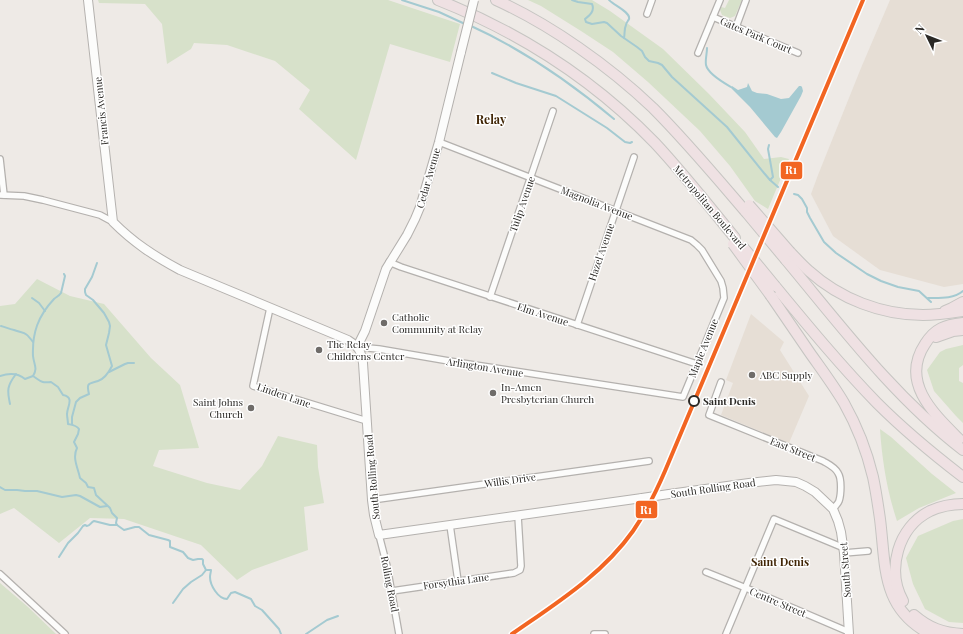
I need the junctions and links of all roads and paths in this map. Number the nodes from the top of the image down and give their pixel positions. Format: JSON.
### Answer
{"nodes":[{"id":1,"x":88,"y":0,"type":"edge"},
{"id":2,"x":438,"y":0,"type":"edge"},
{"id":3,"x":474,"y":0,"type":"edge"},
{"id":4,"x":496,"y":0,"type":"edge"},
{"id":5,"x":652,"y":0,"type":"edge"},
{"id":6,"x":720,"y":0,"type":"edge"},
{"id":7,"x":746,"y":0,"type":"edge"},
{"id":8,"x":647,"y":14,"type":"dead end"},
{"id":9,"x":713,"y":17,"type":"junction"},
{"id":10,"x":736,"y":27,"type":"junction"},
{"id":11,"x":698,"y":53,"type":"dead end"},
{"id":12,"x":798,"y":53,"type":"dead end"},
{"id":13,"x":553,"y":111,"type":"dead end"},
{"id":14,"x":439,"y":142,"type":"junction"},
{"id":15,"x":634,"y":157,"type":"dead end"},
{"id":16,"x":0,"y":159,"type":"edge"},
{"id":17,"x":530,"y":177,"type":"junction"},
{"id":18,"x":2,"y":195,"type":"edge"},
{"id":19,"x":615,"y":210,"type":"junction"},
{"id":20,"x":113,"y":222,"type":"junction"},
{"id":21,"x":734,"y":241,"type":"junction"},
{"id":22,"x":788,"y":256,"type":"junction"},
{"id":23,"x":389,"y":262,"type":"junction"},
{"id":24,"x":490,"y":297,"type":"junction"},
{"id":25,"x":724,"y":298,"type":"joint"},
{"id":26,"x":963,"y":302,"type":"edge"},
{"id":27,"x":270,"y":308,"type":"junction"},
{"id":28,"x":963,"y":311,"type":"edge"},
{"id":29,"x":934,"y":315,"type":"junction"},
{"id":30,"x":963,"y":323,"type":"edge"},
{"id":31,"x":577,"y":325,"type":"junction"},
{"id":32,"x":963,"y":330,"type":"edge"},
{"id":33,"x":926,"y":342,"type":"junction"},
{"id":34,"x":357,"y":347,"type":"junction"},
{"id":35,"x":697,"y":364,"type":"junction"},
{"id":36,"x":721,"y":382,"type":"dead end"},
{"id":37,"x":683,"y":398,"type":"joint"},
{"id":38,"x":367,"y":422,"type":"junction"},
{"id":39,"x":963,"y":443,"type":"edge"},
{"id":40,"x":963,"y":450,"type":"edge"},
{"id":41,"x":649,"y":461,"type":"dead end"},
{"id":42,"x":963,"y":477,"type":"edge"},
{"id":43,"x":372,"y":500,"type":"junction"},
{"id":44,"x":963,"y":504,"type":"edge"},
{"id":45,"x":833,"y":508,"type":"junction"},
{"id":46,"x":518,"y":516,"type":"junction"},
{"id":47,"x":450,"y":526,"type":"junction"},
{"id":48,"x":379,"y":535,"type":"junction"},
{"id":49,"x":844,"y":551,"type":"junction"},
{"id":50,"x":868,"y":551,"type":"dead end"},
{"id":51,"x":706,"y":572,"type":"dead end"},
{"id":52,"x":0,"y":574,"type":"edge"},
{"id":53,"x":458,"y":580,"type":"junction"},
{"id":54,"x":746,"y":588,"type":"junction"},
{"id":55,"x":392,"y":591,"type":"junction"},
{"id":56,"x":849,"y":633,"type":"edge"},
{"id":57,"x":65,"y":634,"type":"edge"},
{"id":58,"x":399,"y":634,"type":"edge"},
{"id":59,"x":594,"y":634,"type":"edge"},
{"id":60,"x":605,"y":634,"type":"edge"},
{"id":61,"x":726,"y":634,"type":"edge"},
{"id":62,"x":930,"y":634,"type":"edge"},
{"id":63,"x":963,"y":634,"type":"edge"}],
"edges":[{"from":1,"to":20,"type":"street","name":"Francis Avenue"},
{"from":2,"to":21,"type":"highway","name":"Metropolitan Boulevard"},
{"from":3,"to":14,"type":"street","name":"Cedar Avenue","bridge":true},
{"from":4,"to":22,"type":"highway","bridge":true},
{"from":5,"to":8,"type":"street"},
{"from":6,"to":9,"type":"street"},
{"from":7,"to":10,"type":"street"},
{"from":9,"to":10,"type":"street","name":"Gates Park Court"},
{"from":9,"to":11,"type":"street"},
{"from":10,"to":12,"type":"street","name":"Gates Park Court"},
{"from":13,"to":17,"type":"street","name":"Tulip Avenue"},
{"from":14,"to":17,"type":"street","name":"Magnolia Avenue"},
{"from":14,"to":23,"type":"street","name":"Cedar Avenue"},
{"from":15,"to":19,"type":"street","name":"Hazel Avenue"},
{"from":16,"to":18,"type":"street"},
{"from":17,"to":19,"type":"street","name":"Magnolia Avenue"},
{"from":17,"to":24,"type":"street","name":"Tulip Avenue"},
{"from":18,"to":20,"type":"street"},
{"from":19,"to":25,"type":"street","name":"Magnolia Avenue"},
{"from":19,"to":31,"type":"street","name":"Hazel Avenue"},
{"from":20,"to":27,"type":"street"},
{"from":21,"to":42,"type":"highway","name":"Metropolitan Boulevard","bridge":true},
{"from":21,"to":62,"type":"highway","bridge":true},
{"from":22,"to":29,"type":"highway"},
{"from":22,"to":40,"type":"highway"},
{"from":23,"to":24,"type":"street","name":"Elm Avenue"},
{"from":23,"to":34,"type":"street","name":"Cedar Avenue"},
{"from":24,"to":31,"type":"street","name":"Elm Avenue"},
{"from":25,"to":35,"type":"street","name":"Maple Avenue"},
{"from":26,"to":29,"type":"highway"},
{"from":27,"to":34,"type":"street"},
{"from":27,"to":38,"type":"street","name":"Linden Lane"},
{"from":28,"to":29,"type":"highway"},
{"from":30,"to":33,"type":"highway"},
{"from":31,"to":35,"type":"street","name":"Elm Avenue"},
{"from":32,"to":33,"type":"highway"},
{"from":33,"to":39,"type":"highway"},
{"from":34,"to":37,"type":"street","name":"Arlington Avenue"},
{"from":34,"to":38,"type":"street","name":"South Rolling Road"},
{"from":35,"to":37,"type":"street","name":"Maple Avenue"},
{"from":36,"to":45,"type":"street","name":"East Street"},
{"from":38,"to":43,"type":"street","name":"South Rolling Road"},
{"from":41,"to":43,"type":"street","name":"Willis Drive"},
{"from":43,"to":48,"type":"street","name":"South Rolling Road"},
{"from":44,"to":63,"type":"highway"},
{"from":45,"to":46,"type":"street","name":"South Rolling Road","bridge":true},
{"from":45,"to":49,"type":"street","name":"South Street"},
{"from":46,"to":47,"type":"street","name":"South Rolling Road"},
{"from":46,"to":53,"type":"street","name":"Forsythia Lane"},
{"from":47,"to":48,"type":"street","name":"South Rolling Road"},
{"from":47,"to":53,"type":"street"},
{"from":48,"to":55,"type":"street","name":"Rolling Road"},
{"from":49,"to":50,"type":"street"},
{"from":49,"to":54,"type":"street"},
{"from":49,"to":56,"type":"street","name":"South Street"},
{"from":51,"to":54,"type":"street","name":"Centre Street"},
{"from":52,"to":57,"type":"street"},
{"from":53,"to":55,"type":"street","name":"Forsythia Lane"},
{"from":54,"to":56,"type":"street","name":"Centre Street"},
{"from":54,"to":61,"type":"street"},
{"from":55,"to":58,"type":"street","name":"Rolling Road"},
{"from":59,"to":60,"type":"street"}]}
